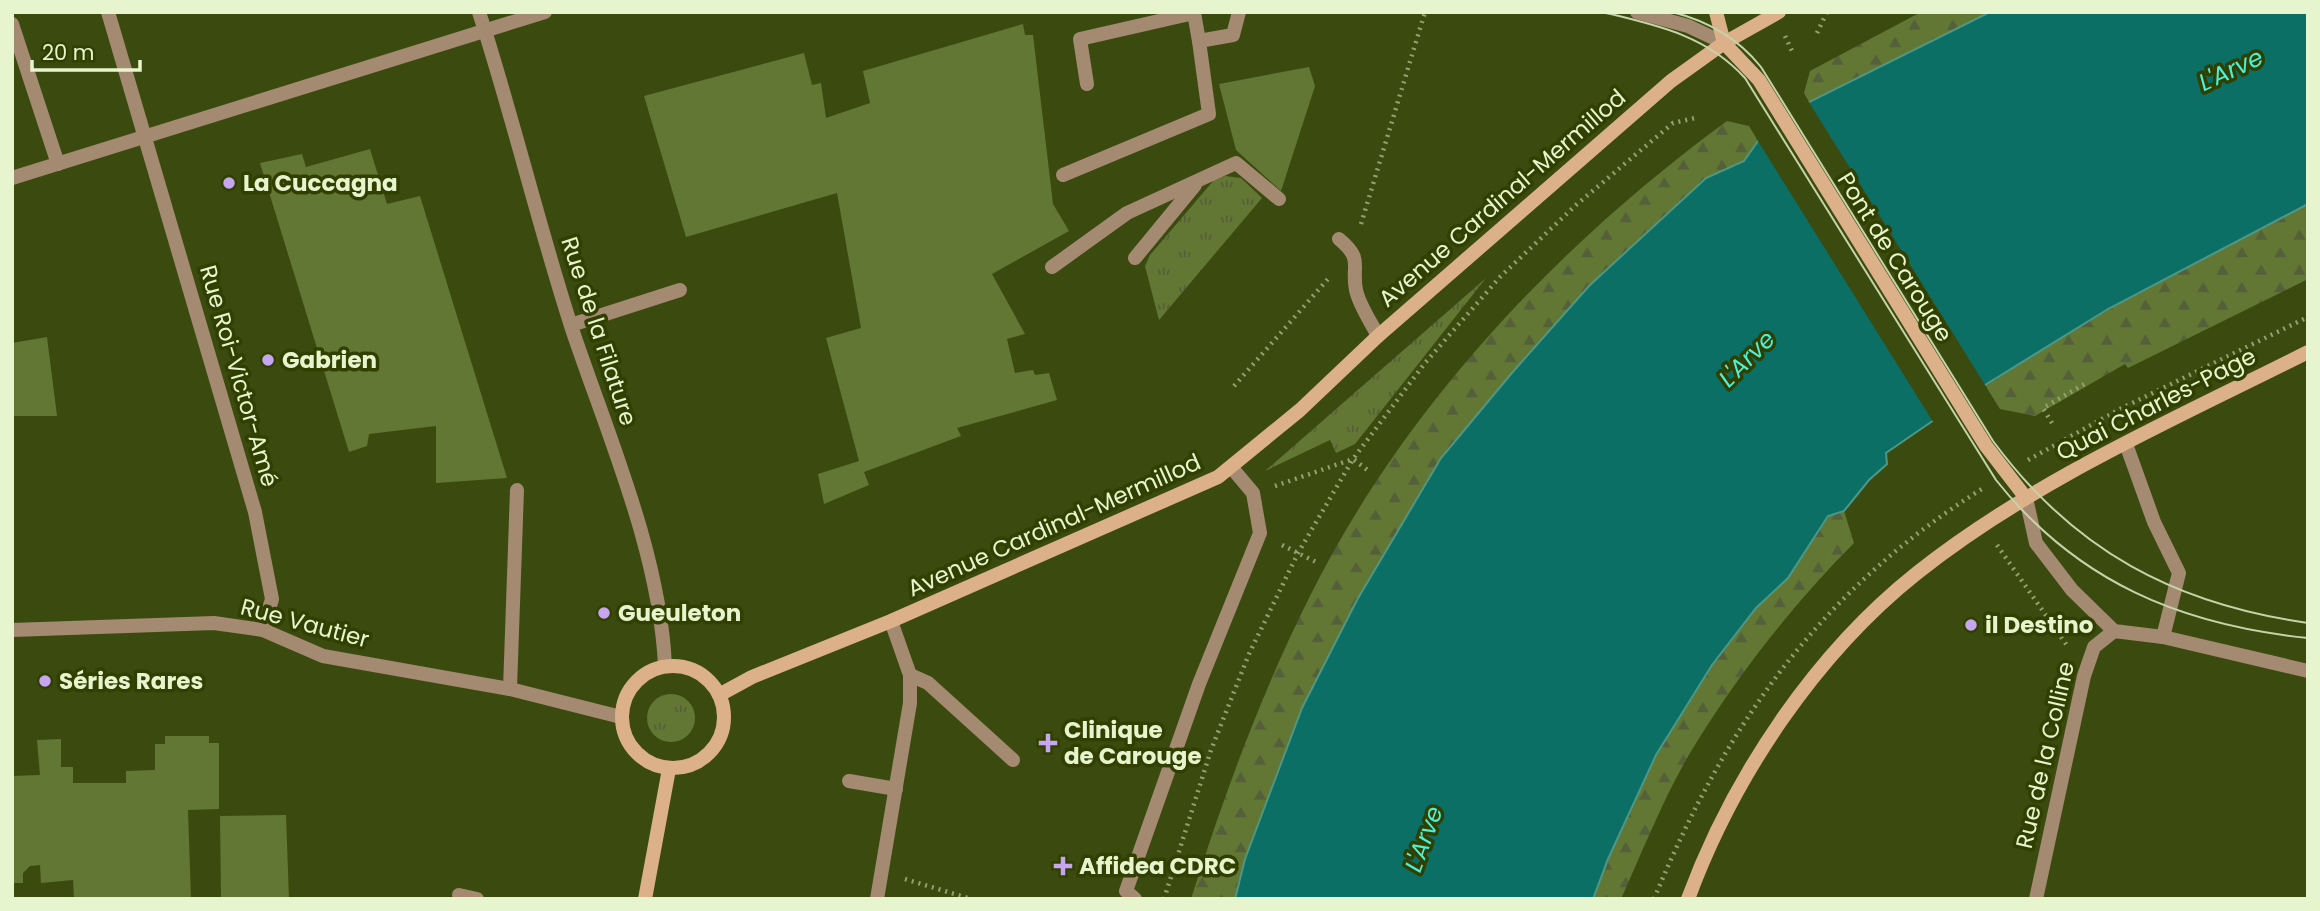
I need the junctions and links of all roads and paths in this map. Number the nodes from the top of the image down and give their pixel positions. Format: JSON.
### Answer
{"nodes":[{"id":1,"x":108,"y":12,"type":"edge"},
{"id":2,"x":479,"y":12,"type":"edge"},
{"id":3,"x":545,"y":12,"type":"edge"},
{"id":4,"x":1239,"y":12,"type":"edge"},
{"id":5,"x":1425,"y":12,"type":"edge"},
{"id":6,"x":1637,"y":12,"type":"edge"},
{"id":7,"x":1716,"y":12,"type":"edge"},
{"id":8,"x":1779,"y":12,"type":"edge"},
{"id":9,"x":1827,"y":12,"type":"edge"},
{"id":10,"x":12,"y":24,"type":"edge"},
{"id":11,"x":485,"y":32,"type":"junction"},
{"id":12,"x":1817,"y":33,"type":"dead end"},
{"id":13,"x":1199,"y":41,"type":"junction"},
{"id":14,"x":1724,"y":43,"type":"junction"},
{"id":15,"x":1087,"y":84,"type":"dead end"},
{"id":16,"x":1695,"y":118,"type":"dead end"},
{"id":17,"x":146,"y":138,"type":"junction"},
{"id":18,"x":58,"y":164,"type":"junction"},
{"id":19,"x":1063,"y":175,"type":"dead end"},
{"id":20,"x":12,"y":178,"type":"edge"},
{"id":21,"x":1198,"y":181,"type":"junction"},
{"id":22,"x":1279,"y":198,"type":"dead end"},
{"id":23,"x":1339,"y":239,"type":"dead end"},
{"id":24,"x":1351,"y":249,"type":"junction"},
{"id":25,"x":1135,"y":258,"type":"dead end"},
{"id":26,"x":1052,"y":267,"type":"dead end"},
{"id":27,"x":680,"y":290,"type":"dead end"},
{"id":28,"x":571,"y":325,"type":"junction"},
{"id":29,"x":1378,"y":336,"type":"junction"},
{"id":30,"x":2308,"y":352,"type":"edge"},
{"id":31,"x":2088,"y":382,"type":"dead end"},
{"id":32,"x":1234,"y":386,"type":"dead end"},
{"id":33,"x":2052,"y":423,"type":"dead end"},
{"id":34,"x":2126,"y":444,"type":"junction"},
{"id":35,"x":1353,"y":459,"type":"junction"},
{"id":36,"x":1232,"y":468,"type":"junction"},
{"id":37,"x":1370,"y":472,"type":"dead end"},
{"id":38,"x":517,"y":490,"type":"dead end"},
{"id":39,"x":1253,"y":493,"type":"junction"},
{"id":40,"x":2026,"y":498,"type":"junction"},
{"id":41,"x":1966,"y":499,"type":"dead end"},
{"id":42,"x":1983,"y":525,"type":"junction"},
{"id":43,"x":891,"y":621,"type":"junction"},
{"id":44,"x":12,"y":630,"type":"edge"},
{"id":45,"x":263,"y":630,"type":"junction"},
{"id":46,"x":2114,"y":631,"type":"junction"},
{"id":47,"x":2163,"y":637,"type":"junction"},
{"id":48,"x":665,"y":666,"type":"junction"},
{"id":49,"x":2308,"y":671,"type":"edge"},
{"id":50,"x":910,"y":675,"type":"junction"},
{"id":51,"x":2084,"y":676,"type":"junction"},
{"id":52,"x":510,"y":690,"type":"junction"},
{"id":53,"x":719,"y":695,"type":"junction"},
{"id":54,"x":621,"y":717,"type":"junction"},
{"id":55,"x":1013,"y":760,"type":"dead end"},
{"id":56,"x":669,"y":769,"type":"junction"},
{"id":57,"x":849,"y":781,"type":"dead end"},
{"id":58,"x":896,"y":789,"type":"junction"},
{"id":59,"x":883,"y":872,"type":"junction"},
{"id":60,"x":459,"y":895,"type":"dead end"},
{"id":61,"x":477,"y":899,"type":"edge"},
{"id":62,"x":645,"y":899,"type":"edge"},
{"id":63,"x":877,"y":899,"type":"edge"},
{"id":64,"x":971,"y":899,"type":"edge"},
{"id":65,"x":1135,"y":899,"type":"edge"},
{"id":66,"x":1164,"y":899,"type":"edge"},
{"id":67,"x":1688,"y":899,"type":"edge"},
{"id":68,"x":2036,"y":899,"type":"edge"}],
"edges":[{"from":1,"to":17,"type":"street","name":"Rue Roi-Victor-Amé"},
{"from":2,"to":11,"type":"street","name":"Rue de la Filature"},
{"from":3,"to":11,"type":"street"},
{"from":4,"to":13,"type":"street"},
{"from":5,"to":24,"type":"path"},
{"from":6,"to":14,"type":"street"},
{"from":7,"to":14,"type":"street"},
{"from":8,"to":14,"type":"street","name":"Avenue Cardinal-Mermillod"},
{"from":9,"to":12,"type":"path"},
{"from":10,"to":18,"type":"street"},
{"from":11,"to":17,"type":"street"},
{"from":11,"to":28,"type":"street","name":"Rue de la Filature"},
{"from":13,"to":15,"type":"street"},
{"from":13,"to":19,"type":"street"},
{"from":14,"to":29,"type":"street","name":"Avenue Cardinal-Mermillod"},
{"from":14,"to":40,"type":"street","name":"Pont de Carouge"},
{"from":16,"to":35,"type":"path"},
{"from":17,"to":18,"type":"street"},
{"from":17,"to":45,"type":"street","name":"Rue Roi-Victor-Amé"},
{"from":18,"to":20,"type":"street"},
{"from":21,"to":22,"type":"street"},
{"from":21,"to":25,"type":"street"},
{"from":21,"to":26,"type":"street"},
{"from":23,"to":24,"type":"street"},
{"from":24,"to":29,"type":"street"},
{"from":24,"to":32,"type":"path"},
{"from":27,"to":28,"type":"street"},
{"from":28,"to":48,"type":"street","name":"Rue de la Filature"},
{"from":29,"to":36,"type":"street","name":"Avenue Cardinal-Mermillod"},
{"from":30,"to":34,"type":"street","name":"Quai Charles-Page"},
{"from":31,"to":33,"type":"path"},
{"from":34,"to":40,"type":"street","name":"Quai Charles-Page"},
{"from":34,"to":47,"type":"street"},
{"from":35,"to":37,"type":"path"},
{"from":35,"to":39,"type":"path"},
{"from":35,"to":66,"type":"path"},
{"from":36,"to":39,"type":"street"},
{"from":36,"to":43,"type":"street","name":"Avenue Cardinal-Mermillod"},
{"from":38,"to":52,"type":"street"},
{"from":39,"to":65,"type":"street"},
{"from":40,"to":42,"type":"street","name":"Quai Charles-Page"},
{"from":40,"to":46,"type":"street"},
{"from":41,"to":42,"type":"path"},
{"from":42,"to":51,"type":"path"},
{"from":42,"to":67,"type":"street","name":"Quai Charles-Page"},
{"from":43,"to":50,"type":"street"},
{"from":43,"to":53,"type":"street","name":"Avenue Cardinal-Mermillod"},
{"from":44,"to":45,"type":"street","name":"Rue Vautier"},
{"from":45,"to":52,"type":"street","name":"Rue Vautier"},
{"from":46,"to":47,"type":"street"},
{"from":46,"to":51,"type":"street","name":"Rue de la Colline"},
{"from":47,"to":49,"type":"street"},
{"from":48,"to":53,"type":"street"},
{"from":48,"to":54,"type":"street"},
{"from":50,"to":55,"type":"street"},
{"from":50,"to":58,"type":"street"},
{"from":51,"to":68,"type":"street","name":"Rue de la Colline"},
{"from":52,"to":54,"type":"street","name":"Rue Vautier"},
{"from":53,"to":56,"type":"street"},
{"from":54,"to":56,"type":"street"},
{"from":56,"to":62,"type":"street"},
{"from":57,"to":58,"type":"street"},
{"from":58,"to":59,"type":"street"},
{"from":59,"to":63,"type":"street"},
{"from":59,"to":64,"type":"path"},
{"from":60,"to":61,"type":"street"}]}
